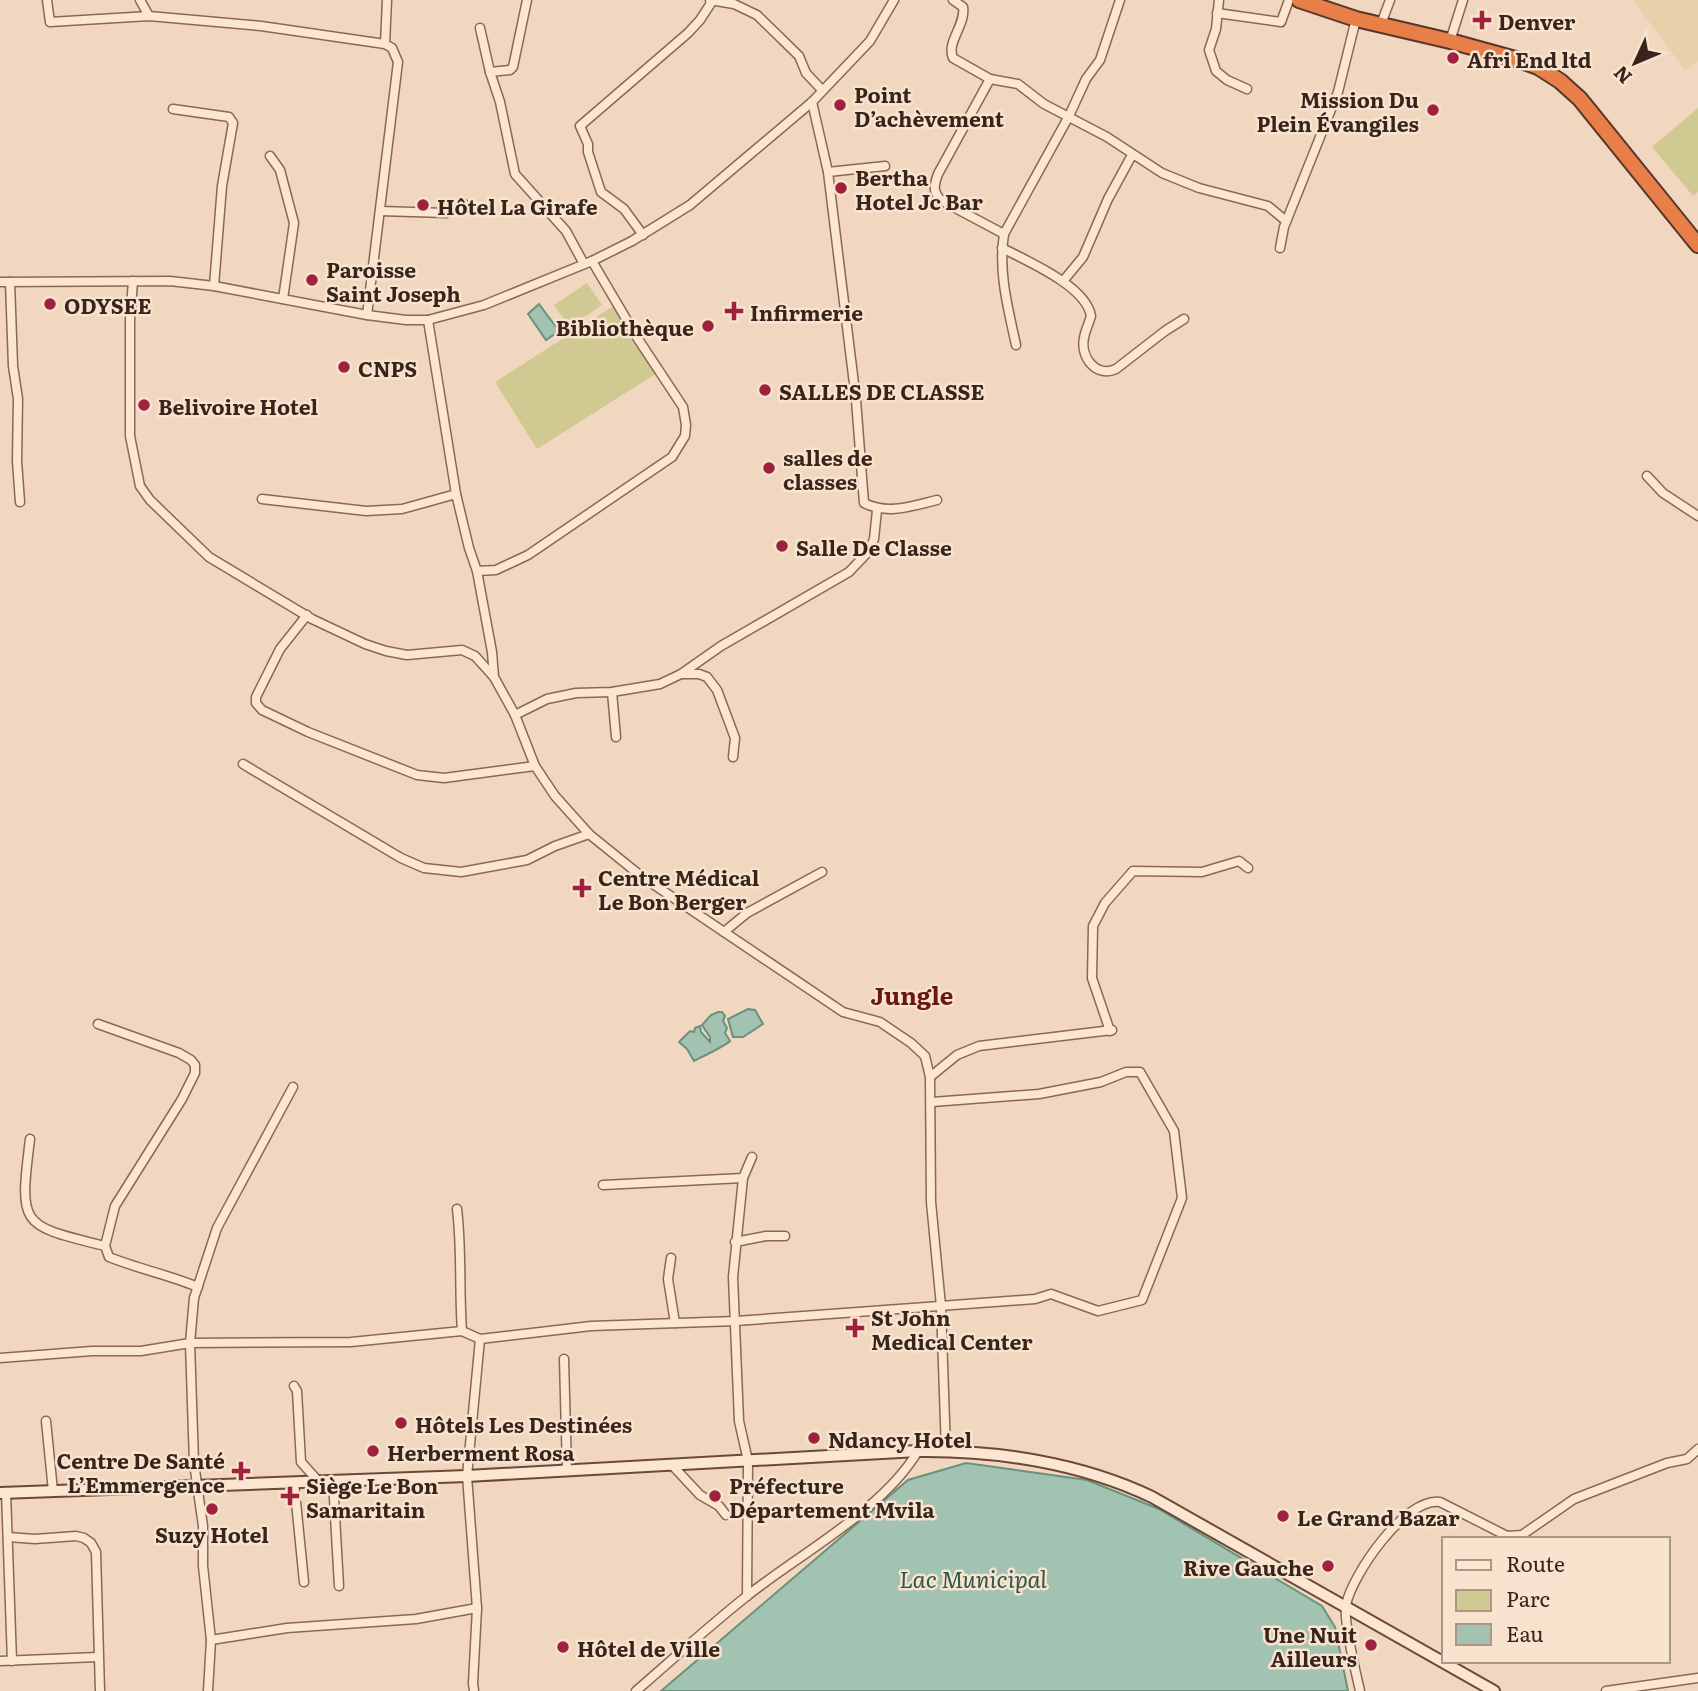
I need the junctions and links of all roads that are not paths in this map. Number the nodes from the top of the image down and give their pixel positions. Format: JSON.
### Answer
{"nodes":[{"id":1,"x":47,"y":0,"type":"edge"},
{"id":2,"x":140,"y":0,"type":"edge"},
{"id":3,"x":387,"y":0,"type":"edge"},
{"id":4,"x":527,"y":0,"type":"edge"},
{"id":5,"x":712,"y":0,"type":"edge"},
{"id":6,"x":894,"y":0,"type":"edge"},
{"id":7,"x":953,"y":0,"type":"edge"},
{"id":8,"x":1120,"y":0,"type":"edge"},
{"id":9,"x":1219,"y":0,"type":"edge"},
{"id":10,"x":1289,"y":0,"type":"edge"},
{"id":11,"x":1299,"y":0,"type":"edge"},
{"id":12,"x":1390,"y":0,"type":"edge"},
{"id":13,"x":1463,"y":0,"type":"edge"},
{"id":14,"x":1217,"y":13,"type":"junction"},
{"id":15,"x":149,"y":16,"type":"junction"},
{"id":16,"x":1356,"y":19,"type":"junction"},
{"id":17,"x":1381,"y":24,"type":"junction"},
{"id":18,"x":480,"y":28,"type":"dead end"},
{"id":19,"x":1450,"y":41,"type":"junction"},
{"id":20,"x":385,"y":44,"type":"junction"},
{"id":21,"x":490,"y":72,"type":"junction"},
{"id":22,"x":990,"y":79,"type":"junction"},
{"id":23,"x":1247,"y":89,"type":"dead end"},
{"id":24,"x":822,"y":90,"type":"junction"},
{"id":25,"x":812,"y":102,"type":"junction"},
{"id":26,"x":173,"y":109,"type":"dead end"},
{"id":27,"x":1069,"y":116,"type":"junction"},
{"id":28,"x":1132,"y":155,"type":"junction"},
{"id":29,"x":270,"y":156,"type":"dead end"},
{"id":30,"x":885,"y":166,"type":"dead end"},
{"id":31,"x":828,"y":172,"type":"junction"},
{"id":32,"x":464,"y":204,"type":"dead end"},
{"id":33,"x":380,"y":211,"type":"junction"},
{"id":34,"x":1286,"y":221,"type":"junction"},
{"id":35,"x":1004,"y":234,"type":"junction"},
{"id":36,"x":643,"y":235,"type":"junction"},
{"id":37,"x":1698,"y":245,"type":"edge"},
{"id":38,"x":1002,"y":248,"type":"junction"},
{"id":39,"x":1280,"y":248,"type":"dead end"},
{"id":40,"x":588,"y":263,"type":"junction"},
{"id":41,"x":133,"y":281,"type":"junction"},
{"id":42,"x":1064,"y":281,"type":"junction"},
{"id":43,"x":5,"y":282,"type":"edge"},
{"id":44,"x":214,"y":286,"type":"junction"},
{"id":45,"x":284,"y":299,"type":"junction"},
{"id":46,"x":367,"y":315,"type":"junction"},
{"id":47,"x":1184,"y":319,"type":"dead end"},
{"id":48,"x":428,"y":320,"type":"junction"},
{"id":49,"x":1016,"y":345,"type":"dead end"},
{"id":50,"x":1647,"y":476,"type":"dead end"},
{"id":51,"x":456,"y":494,"type":"junction"},
{"id":52,"x":262,"y":499,"type":"dead end"},
{"id":53,"x":937,"y":500,"type":"dead end"},
{"id":54,"x":20,"y":502,"type":"dead end"},
{"id":55,"x":877,"y":510,"type":"junction"},
{"id":56,"x":1698,"y":516,"type":"edge"},
{"id":57,"x":477,"y":571,"type":"junction"},
{"id":58,"x":307,"y":615,"type":"junction"},
{"id":59,"x":681,"y":674,"type":"junction"},
{"id":60,"x":494,"y":677,"type":"junction"},
{"id":61,"x":612,"y":692,"type":"junction"},
{"id":62,"x":515,"y":715,"type":"junction"},
{"id":63,"x":616,"y":737,"type":"dead end"},
{"id":64,"x":733,"y":757,"type":"dead end"},
{"id":65,"x":243,"y":764,"type":"dead end"},
{"id":66,"x":535,"y":766,"type":"junction"},
{"id":67,"x":589,"y":834,"type":"junction"},
{"id":68,"x":1248,"y":868,"type":"dead end"},
{"id":69,"x":821,"y":872,"type":"dead end"},
{"id":70,"x":724,"y":932,"type":"junction"},
{"id":71,"x":98,"y":1024,"type":"dead end"},
{"id":72,"x":930,"y":1077,"type":"junction"},
{"id":73,"x":293,"y":1087,"type":"dead end"},
{"id":74,"x":932,"y":1102,"type":"junction"},
{"id":75,"x":30,"y":1139,"type":"dead end"},
{"id":76,"x":752,"y":1157,"type":"dead end"},
{"id":77,"x":743,"y":1178,"type":"junction"},
{"id":78,"x":603,"y":1185,"type":"dead end"},
{"id":79,"x":457,"y":1209,"type":"dead end"},
{"id":80,"x":785,"y":1236,"type":"dead end"},
{"id":81,"x":735,"y":1242,"type":"junction"},
{"id":82,"x":105,"y":1246,"type":"junction"},
{"id":83,"x":671,"y":1258,"type":"dead end"},
{"id":84,"x":198,"y":1287,"type":"junction"},
{"id":85,"x":941,"y":1306,"type":"junction"},
{"id":86,"x":736,"y":1321,"type":"junction"},
{"id":87,"x":675,"y":1323,"type":"junction"},
{"id":88,"x":463,"y":1331,"type":"junction"},
{"id":89,"x":480,"y":1339,"type":"junction"},
{"id":90,"x":190,"y":1343,"type":"junction"},
{"id":91,"x":0,"y":1357,"type":"edge"},
{"id":92,"x":564,"y":1359,"type":"dead end"},
{"id":93,"x":294,"y":1386,"type":"dead end"},
{"id":94,"x":46,"y":1421,"type":"dead end"},
{"id":95,"x":1698,"y":1449,"type":"edge"},
{"id":96,"x":918,"y":1451,"type":"junction"},
{"id":97,"x":946,"y":1451,"type":"junction"},
{"id":98,"x":748,"y":1461,"type":"junction"},
{"id":99,"x":672,"y":1465,"type":"junction"},
{"id":100,"x":567,"y":1471,"type":"junction"},
{"id":101,"x":467,"y":1476,"type":"junction"},
{"id":102,"x":334,"y":1481,"type":"junction"},
{"id":103,"x":294,"y":1482,"type":"junction"},
{"id":104,"x":319,"y":1482,"type":"junction"},
{"id":105,"x":198,"y":1487,"type":"junction"},
{"id":106,"x":53,"y":1491,"type":"junction"},
{"id":107,"x":3,"y":1493,"type":"edge"},
{"id":108,"x":726,"y":1515,"type":"dead end"},
{"id":109,"x":8,"y":1537,"type":"junction"},
{"id":110,"x":304,"y":1582,"type":"dead end"},
{"id":111,"x":338,"y":1586,"type":"dead end"},
{"id":112,"x":747,"y":1596,"type":"junction"},
{"id":113,"x":1346,"y":1607,"type":"junction"},
{"id":114,"x":477,"y":1608,"type":"junction"},
{"id":115,"x":211,"y":1640,"type":"junction"},
{"id":116,"x":98,"y":1657,"type":"junction"},
{"id":117,"x":0,"y":1661,"type":"edge"},
{"id":118,"x":12,"y":1661,"type":"junction"},
{"id":119,"x":1442,"y":1661,"type":"edge"},
{"id":120,"x":1445,"y":1663,"type":"edge"},
{"id":121,"x":1698,"y":1678,"type":"edge"},
{"id":122,"x":100,"y":1691,"type":"edge"},
{"id":123,"x":208,"y":1691,"type":"edge"},
{"id":124,"x":474,"y":1691,"type":"edge"},
{"id":125,"x":636,"y":1691,"type":"edge"},
{"id":126,"x":1360,"y":1691,"type":"edge"},
{"id":127,"x":1494,"y":1691,"type":"edge"},
{"id":128,"x":1606,"y":1691,"type":"edge"}],
"edges":[{"from":1,"to":15,"type":"street"},
{"from":2,"to":15,"type":"street"},
{"from":3,"to":20,"type":"street"},
{"from":4,"to":21,"type":"street"},
{"from":5,"to":24,"type":"street"},
{"from":5,"to":36,"type":"street"},
{"from":6,"to":24,"type":"street"},
{"from":7,"to":22,"type":"street"},
{"from":8,"to":27,"type":"street"},
{"from":9,"to":14,"type":"street"},
{"from":10,"to":14,"type":"street"},
{"from":11,"to":16,"type":"highway"},
{"from":12,"to":17,"type":"street"},
{"from":13,"to":19,"type":"street"},
{"from":14,"to":23,"type":"street"},
{"from":15,"to":20,"type":"street"},
{"from":16,"to":17,"type":"highway"},
{"from":16,"to":34,"type":"street"},
{"from":17,"to":19,"type":"highway"},
{"from":18,"to":21,"type":"street"},
{"from":19,"to":37,"type":"highway"},
{"from":20,"to":33,"type":"street"},
{"from":21,"to":40,"type":"street"},
{"from":22,"to":27,"type":"street"},
{"from":22,"to":35,"type":"street"},
{"from":24,"to":25,"type":"street"},
{"from":25,"to":31,"type":"street"},
{"from":25,"to":36,"type":"street"},
{"from":26,"to":44,"type":"street"},
{"from":27,"to":28,"type":"street"},
{"from":27,"to":35,"type":"street"},
{"from":28,"to":34,"type":"street"},
{"from":28,"to":42,"type":"street"},
{"from":29,"to":45,"type":"street"},
{"from":30,"to":31,"type":"street"},
{"from":31,"to":55,"type":"street"},
{"from":32,"to":33,"type":"street"},
{"from":33,"to":46,"type":"street"},
{"from":34,"to":39,"type":"street"},
{"from":35,"to":38,"type":"street"},
{"from":36,"to":40,"type":"street"},
{"from":38,"to":42,"type":"street"},
{"from":38,"to":49,"type":"street"},
{"from":40,"to":48,"type":"street"},
{"from":40,"to":57,"type":"street"},
{"from":41,"to":43,"type":"street"},
{"from":41,"to":44,"type":"street"},
{"from":41,"to":58,"type":"street"},
{"from":42,"to":47,"type":"street"},
{"from":43,"to":54,"type":"street"},
{"from":44,"to":45,"type":"street"},
{"from":45,"to":46,"type":"street"},
{"from":46,"to":48,"type":"street"},
{"from":48,"to":51,"type":"street"},
{"from":50,"to":56,"type":"street"},
{"from":51,"to":52,"type":"street"},
{"from":51,"to":57,"type":"street"},
{"from":53,"to":55,"type":"street"},
{"from":55,"to":59,"type":"street"},
{"from":57,"to":60,"type":"street"},
{"from":58,"to":60,"type":"street"},
{"from":58,"to":66,"type":"street"},
{"from":59,"to":61,"type":"street"},
{"from":59,"to":64,"type":"street"},
{"from":60,"to":62,"type":"street"},
{"from":61,"to":62,"type":"street"},
{"from":61,"to":63,"type":"street"},
{"from":62,"to":66,"type":"street"},
{"from":65,"to":67,"type":"street"},
{"from":66,"to":67,"type":"street"},
{"from":67,"to":70,"type":"street"},
{"from":68,"to":72,"type":"street"},
{"from":69,"to":70,"type":"street"},
{"from":70,"to":72,"type":"street"},
{"from":71,"to":82,"type":"street"},
{"from":72,"to":74,"type":"street"},
{"from":73,"to":84,"type":"street"},
{"from":74,"to":85,"type":"street"},
{"from":74,"to":85,"type":"street"},
{"from":75,"to":82,"type":"street"},
{"from":76,"to":77,"type":"street"},
{"from":77,"to":78,"type":"street"},
{"from":77,"to":81,"type":"street"},
{"from":79,"to":88,"type":"street"},
{"from":80,"to":81,"type":"street"},
{"from":81,"to":86,"type":"street"},
{"from":82,"to":84,"type":"street"},
{"from":83,"to":87,"type":"street"},
{"from":84,"to":90,"type":"street"},
{"from":85,"to":86,"type":"street"},
{"from":85,"to":97,"type":"street"},
{"from":86,"to":87,"type":"street"},
{"from":86,"to":98,"type":"street"},
{"from":87,"to":89,"type":"street"},
{"from":88,"to":89,"type":"street"},
{"from":88,"to":90,"type":"street"},
{"from":89,"to":101,"type":"street"},
{"from":90,"to":91,"type":"street"},
{"from":90,"to":105,"type":"street"},
{"from":92,"to":100,"type":"street"},
{"from":93,"to":104,"type":"street"},
{"from":94,"to":106,"type":"street"},
{"from":95,"to":113,"type":"street"},
{"from":96,"to":97,"type":"street"},
{"from":96,"to":98,"type":"street"},
{"from":96,"to":112,"type":"street"},
{"from":97,"to":113,"type":"street"},
{"from":98,"to":99,"type":"street"},
{"from":98,"to":112,"type":"street"},
{"from":99,"to":100,"type":"street"},
{"from":99,"to":108,"type":"street"},
{"from":100,"to":101,"type":"street"},
{"from":101,"to":102,"type":"street"},
{"from":101,"to":114,"type":"street"},
{"from":102,"to":104,"type":"street"},
{"from":102,"to":111,"type":"street"},
{"from":103,"to":104,"type":"street"},
{"from":103,"to":105,"type":"street"},
{"from":103,"to":110,"type":"street"},
{"from":105,"to":106,"type":"street"},
{"from":105,"to":115,"type":"street"},
{"from":106,"to":107,"type":"street"},
{"from":107,"to":109,"type":"street"},
{"from":109,"to":116,"type":"street"},
{"from":109,"to":118,"type":"street"},
{"from":112,"to":125,"type":"street"},
{"from":113,"to":119,"type":"street"},
{"from":113,"to":126,"type":"street"},
{"from":114,"to":115,"type":"street"},
{"from":114,"to":124,"type":"street"},
{"from":115,"to":123,"type":"street"},
{"from":116,"to":118,"type":"street"},
{"from":116,"to":122,"type":"street"},
{"from":117,"to":118,"type":"street"},
{"from":120,"to":127,"type":"street"},
{"from":121,"to":128,"type":"street"}]}
